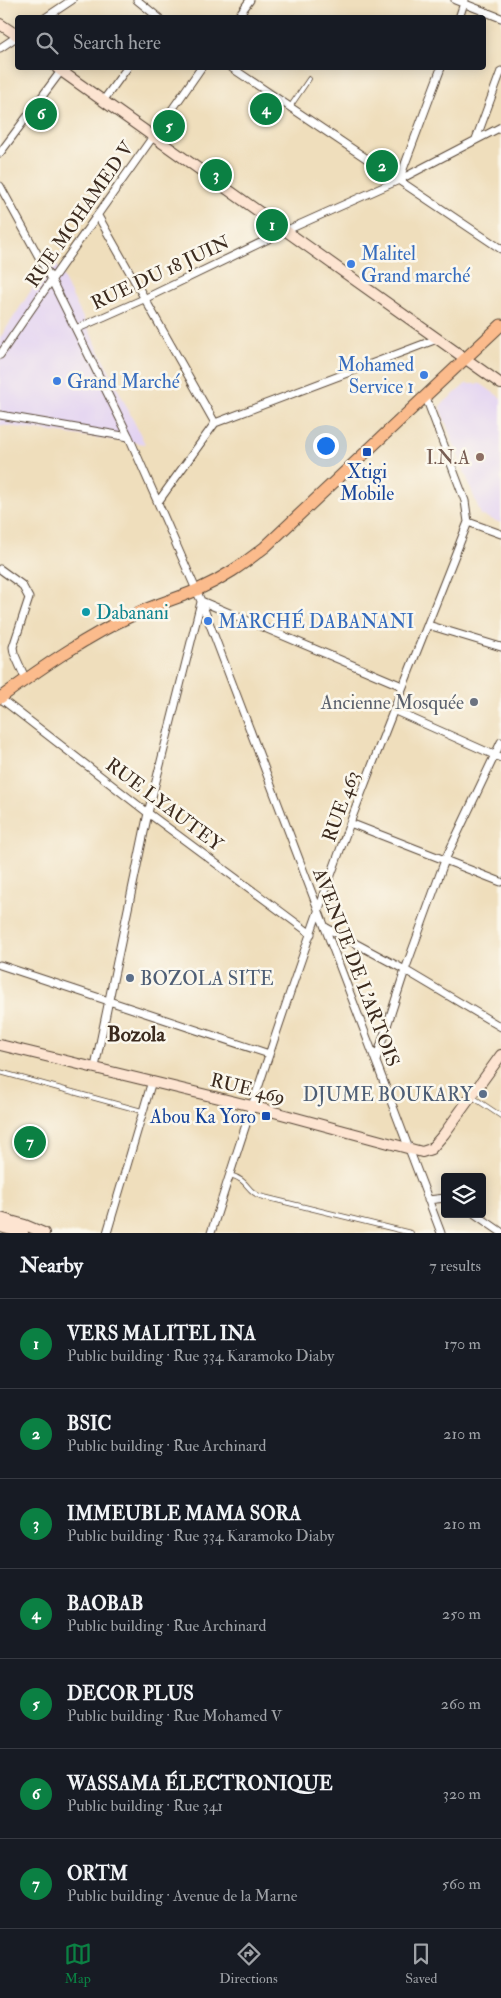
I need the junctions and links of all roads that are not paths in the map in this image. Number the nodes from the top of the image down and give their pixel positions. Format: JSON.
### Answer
{"nodes":[{"id":1,"x":72,"y":0,"type":"edge"},
{"id":2,"x":137,"y":0,"type":"edge"},
{"id":3,"x":250,"y":0,"type":"edge"},
{"id":4,"x":455,"y":0,"type":"edge"},
{"id":5,"x":465,"y":2,"type":"edge"},
{"id":6,"x":50,"y":15,"type":"edge"},
{"id":7,"x":155,"y":15,"type":"edge"},
{"id":8,"x":239,"y":15,"type":"edge"},
{"id":9,"x":460,"y":15,"type":"edge"},
{"id":10,"x":501,"y":18,"type":"edge"},
{"id":11,"x":0,"y":24,"type":"edge"},
{"id":12,"x":15,"y":35,"type":"edge"},
{"id":13,"x":15,"y":37,"type":"edge"},
{"id":14,"x":0,"y":48,"type":"edge"},
{"id":15,"x":58,"y":70,"type":"edge"},
{"id":16,"x":60,"y":70,"type":"edge"},
{"id":17,"x":126,"y":70,"type":"edge"},
{"id":18,"x":200,"y":70,"type":"edge"},
{"id":19,"x":235,"y":70,"type":"edge"},
{"id":20,"x":439,"y":70,"type":"edge"},
{"id":21,"x":501,"y":70,"type":"edge"},
{"id":22,"x":309,"y":79,"type":"dead end"},
{"id":23,"x":103,"y":101,"type":"junction"},
{"id":24,"x":290,"y":107,"type":"junction"},
{"id":25,"x":501,"y":127,"type":"edge"},
{"id":26,"x":153,"y":137,"type":"junction"},
{"id":27,"x":476,"y":139,"type":"junction"},
{"id":28,"x":0,"y":153,"type":"edge"},
{"id":29,"x":399,"y":180,"type":"junction"},
{"id":30,"x":0,"y":186,"type":"edge"},
{"id":31,"x":98,"y":216,"type":"junction"},
{"id":32,"x":285,"y":231,"type":"junction"},
{"id":33,"x":500,"y":245,"type":"edge"},
{"id":34,"x":51,"y":279,"type":"junction"},
{"id":35,"x":146,"y":298,"type":"junction"},
{"id":36,"x":501,"y":325,"type":"edge"},
{"id":37,"x":76,"y":328,"type":"junction"},
{"id":38,"x":437,"y":339,"type":"junction"},
{"id":39,"x":0,"y":355,"type":"edge"},
{"id":40,"x":465,"y":359,"type":"junction"},
{"id":41,"x":501,"y":384,"type":"edge"},
{"id":42,"x":425,"y":395,"type":"junction"},
{"id":43,"x":0,"y":415,"type":"edge"},
{"id":44,"x":215,"y":423,"type":"junction"},
{"id":45,"x":129,"y":437,"type":"junction"},
{"id":46,"x":158,"y":502,"type":"junction"},
{"id":47,"x":468,"y":522,"type":"junction"},
{"id":48,"x":501,"y":534,"type":"edge"},
{"id":49,"x":0,"y":569,"type":"edge"},
{"id":50,"x":199,"y":596,"type":"junction"},
{"id":51,"x":428,"y":625,"type":"junction"},
{"id":52,"x":501,"y":648,"type":"edge"},
{"id":53,"x":26,"y":680,"type":"junction"},
{"id":54,"x":402,"y":686,"type":"junction"},
{"id":55,"x":0,"y":698,"type":"edge"},
{"id":56,"x":393,"y":710,"type":"junction"},
{"id":57,"x":501,"y":742,"type":"edge"},
{"id":58,"x":498,"y":756,"type":"edge"},
{"id":59,"x":148,"y":813,"type":"junction"},
{"id":60,"x":350,"y":823,"type":"junction"},
{"id":61,"x":445,"y":860,"type":"junction"},
{"id":62,"x":501,"y":882,"type":"edge"},
{"id":63,"x":319,"y":911,"type":"junction"},
{"id":64,"x":325,"y":927,"type":"junction"},
{"id":65,"x":311,"y":934,"type":"junction"},
{"id":66,"x":0,"y":965,"type":"edge"},
{"id":67,"x":405,"y":970,"type":"junction"},
{"id":68,"x":109,"y":1002,"type":"junction"},
{"id":69,"x":501,"y":1027,"type":"edge"},
{"id":70,"x":0,"y":1045,"type":"edge"},
{"id":71,"x":269,"y":1054,"type":"junction"},
{"id":72,"x":501,"y":1055,"type":"edge"},
{"id":73,"x":375,"y":1060,"type":"junction"},
{"id":74,"x":95,"y":1067,"type":"junction"},
{"id":75,"x":0,"y":1072,"type":"edge"},
{"id":76,"x":152,"y":1081,"type":"junction"},
{"id":77,"x":471,"y":1096,"type":"junction"},
{"id":78,"x":252,"y":1106,"type":"junction"},
{"id":79,"x":143,"y":1112,"type":"junction"},
{"id":80,"x":501,"y":1116,"type":"edge"},
{"id":81,"x":409,"y":1149,"type":"junction"},
{"id":82,"x":230,"y":1175,"type":"junction"},
{"id":83,"x":441,"y":1198,"type":"edge"},
{"id":84,"x":428,"y":1200,"type":"junction"},
{"id":85,"x":0,"y":1218,"type":"edge"},
{"id":86,"x":481,"y":1218,"type":"edge"},
{"id":87,"x":0,"y":1227,"type":"edge"},
{"id":88,"x":23,"y":1231,"type":"edge"},
{"id":89,"x":501,"y":1232,"type":"edge"},
{"id":90,"x":44,"y":1233,"type":"edge"},
{"id":91,"x":107,"y":1233,"type":"edge"},
{"id":92,"x":211,"y":1233,"type":"edge"},
{"id":93,"x":411,"y":1233,"type":"edge"},
{"id":94,"x":441,"y":1233,"type":"edge"}],
"edges":[{"from":1,"to":6,"type":"street"},
{"from":2,"to":7,"type":"street"},
{"from":3,"to":8,"type":"street"},
{"from":4,"to":5,"type":"street"},
{"from":5,"to":9,"type":"street"},
{"from":5,"to":10,"type":"street"},
{"from":11,"to":12,"type":"street"},
{"from":13,"to":14,"type":"street"},
{"from":15,"to":28,"type":"street"},
{"from":16,"to":23,"type":"street"},
{"from":17,"to":23,"type":"street"},
{"from":18,"to":26,"type":"street","name":"RUE MOHAMED V"},
{"from":19,"to":24,"type":"street"},
{"from":20,"to":29,"type":"street"},
{"from":21,"to":27,"type":"street"},
{"from":22,"to":24,"type":"lane"},
{"from":23,"to":26,"type":"street"},
{"from":24,"to":29,"type":"street"},
{"from":25,"to":27,"type":"street","name":"RUE DU 18 JUIN"},
{"from":26,"to":31,"type":"street","name":"RUE MOHAMED V"},
{"from":26,"to":32,"type":"street"},
{"from":27,"to":29,"type":"street","name":"RUE DU 18 JUIN"},
{"from":29,"to":32,"type":"street","name":"RUE DU 18 JUIN"},
{"from":29,"to":33,"type":"street"},
{"from":30,"to":34,"type":"street","name":"AVENUE DE L'ARTOIS"},
{"from":31,"to":34,"type":"street","name":"RUE MOHAMED V"},
{"from":31,"to":35,"type":"street"},
{"from":32,"to":35,"type":"street","name":"RUE DU 18 JUIN"},
{"from":32,"to":38,"type":"street"},
{"from":34,"to":37,"type":"street","name":"AVENUE DE L'ARTOIS"},
{"from":34,"to":39,"type":"street","name":"RUE MOHAMED V"},
{"from":35,"to":37,"type":"street","name":"RUE DU 18 JUIN"},
{"from":35,"to":44,"type":"street"},
{"from":36,"to":40,"type":"main road"},
{"from":37,"to":45,"type":"street","name":"AVENUE DE L'ARTOIS"},
{"from":38,"to":40,"type":"street"},
{"from":38,"to":44,"type":"street"},
{"from":40,"to":41,"type":"street"},
{"from":40,"to":42,"type":"main road"},
{"from":42,"to":47,"type":"street"},
{"from":42,"to":50,"type":"main road"},
{"from":43,"to":45,"type":"street"},
{"from":44,"to":46,"type":"street"},
{"from":45,"to":46,"type":"street","name":"AVENUE DE L'ARTOIS"},
{"from":46,"to":50,"type":"street","name":"AVENUE DE L'ARTOIS"},
{"from":47,"to":48,"type":"street"},
{"from":47,"to":51,"type":"street","name":"RUE 463"},
{"from":49,"to":53,"type":"street"},
{"from":50,"to":53,"type":"main road"},
{"from":50,"to":54,"type":"street"},
{"from":50,"to":59,"type":"street"},
{"from":50,"to":63,"type":"street","name":"AVENUE DE L'ARTOIS"},
{"from":51,"to":52,"type":"street"},
{"from":51,"to":54,"type":"street","name":"RUE 463"},
{"from":53,"to":55,"type":"main road"},
{"from":54,"to":56,"type":"street","name":"RUE 463"},
{"from":55,"to":59,"type":"street","name":"RUE LYAUTEY"},
{"from":56,"to":58,"type":"street"},
{"from":56,"to":60,"type":"street","name":"RUE 463"},
{"from":57,"to":58,"type":"street"},
{"from":58,"to":61,"type":"street"},
{"from":59,"to":65,"type":"street","name":"RUE LYAUTEY"},
{"from":59,"to":68,"type":"street"},
{"from":60,"to":61,"type":"street"},
{"from":60,"to":63,"type":"street","name":"RUE 463"},
{"from":61,"to":62,"type":"street"},
{"from":61,"to":67,"type":"street"},
{"from":63,"to":64,"type":"street","name":"AVENUE DE L'ARTOIS"},
{"from":63,"to":65,"type":"street","name":"RUE 463"},
{"from":64,"to":67,"type":"street"},
{"from":64,"to":73,"type":"street","name":"AVENUE DE L'ARTOIS"},
{"from":65,"to":71,"type":"street","name":"RUE 463"},
{"from":66,"to":68,"type":"street"},
{"from":67,"to":69,"type":"street"},
{"from":67,"to":73,"type":"street"},
{"from":68,"to":71,"type":"street"},
{"from":68,"to":74,"type":"street"},
{"from":70,"to":74,"type":"street","name":"RUE 469"},
{"from":71,"to":78,"type":"street","name":"RUE 463"},
{"from":72,"to":77,"type":"street","name":"RUE 469"},
{"from":73,"to":81,"type":"street","name":"AVENUE DE L'ARTOIS"},
{"from":74,"to":76,"type":"street","name":"RUE 469"},
{"from":75,"to":79,"type":"lane"},
{"from":76,"to":78,"type":"street","name":"RUE 469"},
{"from":76,"to":79,"type":"street"},
{"from":77,"to":80,"type":"lane"},
{"from":77,"to":81,"type":"street","name":"RUE 469"},
{"from":78,"to":81,"type":"street","name":"RUE 469"},
{"from":78,"to":82,"type":"street","name":"RUE 463"},
{"from":79,"to":91,"type":"street"},
{"from":81,"to":84,"type":"street","name":"AVENUE DE L'ARTOIS"},
{"from":82,"to":92,"type":"street","name":"RUE 463"},
{"from":82,"to":93,"type":"lane"},
{"from":83,"to":84,"type":"street"},
{"from":84,"to":94,"type":"street","name":"AVENUE DE L'ARTOIS"},
{"from":85,"to":88,"type":"street"},
{"from":86,"to":89,"type":"street"},
{"from":87,"to":88,"type":"street"},
{"from":88,"to":90,"type":"street"}]}
